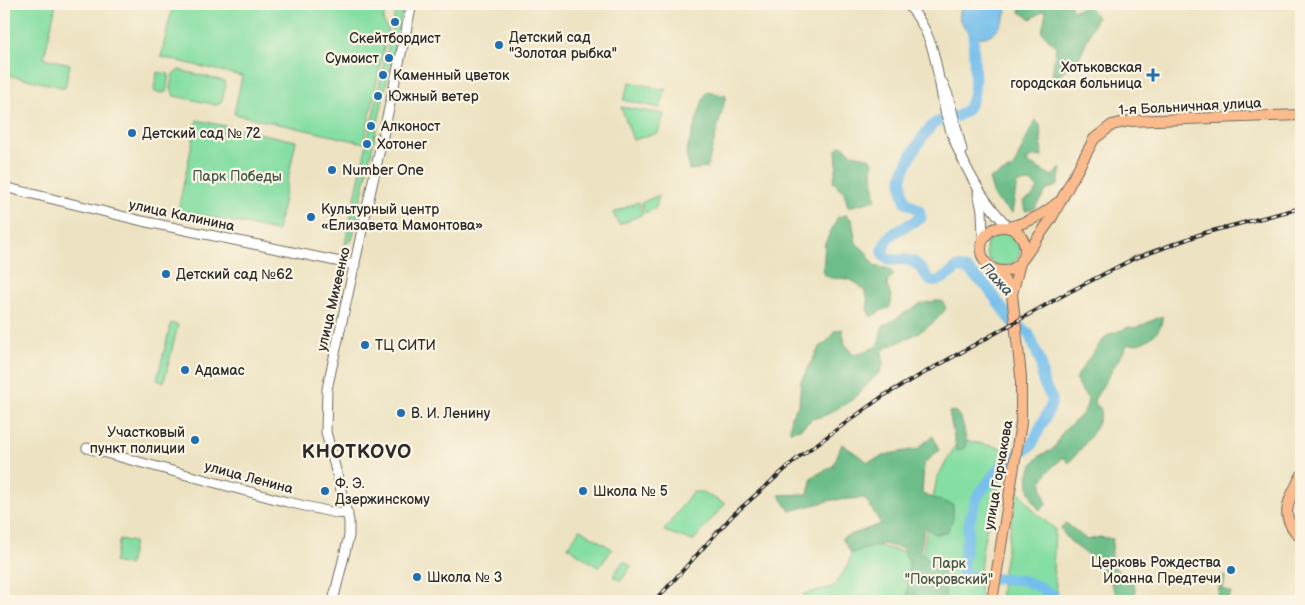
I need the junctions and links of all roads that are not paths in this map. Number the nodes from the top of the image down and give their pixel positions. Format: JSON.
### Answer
{"nodes":[{"id":1,"x":412,"y":4,"type":"edge"},
{"id":2,"x":907,"y":4,"type":"edge"},
{"id":3,"x":1301,"y":115,"type":"edge"},
{"id":4,"x":976,"y":186,"type":"junction"},
{"id":5,"x":4,"y":187,"type":"edge"},
{"id":6,"x":1061,"y":199,"type":"junction"},
{"id":7,"x":1009,"y":227,"type":"junction"},
{"id":8,"x":983,"y":238,"type":"junction"},
{"id":9,"x":1022,"y":261,"type":"junction"},
{"id":10,"x":355,"y":265,"type":"junction"},
{"id":11,"x":991,"y":268,"type":"junction"},
{"id":12,"x":1012,"y":294,"type":"junction"},
{"id":13,"x":87,"y":448,"type":"dead end"},
{"id":14,"x":1301,"y":476,"type":"edge"},
{"id":15,"x":348,"y":514,"type":"junction"},
{"id":16,"x":1301,"y":538,"type":"edge"},
{"id":17,"x":334,"y":601,"type":"edge"},
{"id":18,"x":992,"y":601,"type":"edge"}],
"edges":[{"from":1,"to":10,"type":"street","name":"улица Михеенко"},
{"from":2,"to":4,"type":"street"},
{"from":3,"to":6,"type":"main road","name":"1-я Больничная улица"},
{"from":4,"to":7,"type":"street"},
{"from":4,"to":8,"type":"street"},
{"from":5,"to":10,"type":"street","name":"улица Калинина"},
{"from":6,"to":7,"type":"main road"},
{"from":6,"to":9,"type":"main road","name":"1-я Больничная улица"},
{"from":7,"to":8,"type":"main road"},
{"from":7,"to":9,"type":"main road"},
{"from":8,"to":11,"type":"main road"},
{"from":9,"to":11,"type":"main road"},
{"from":9,"to":12,"type":"main road"},
{"from":10,"to":15,"type":"street","name":"улица Михеенко"},
{"from":11,"to":12,"type":"main road"},
{"from":12,"to":18,"type":"main road","name":"улица Горчакова"},
{"from":13,"to":15,"type":"street","name":"улица Ленина"},
{"from":14,"to":16,"type":"main road"},
{"from":15,"to":17,"type":"street","name":"улица Михеенко"}]}
